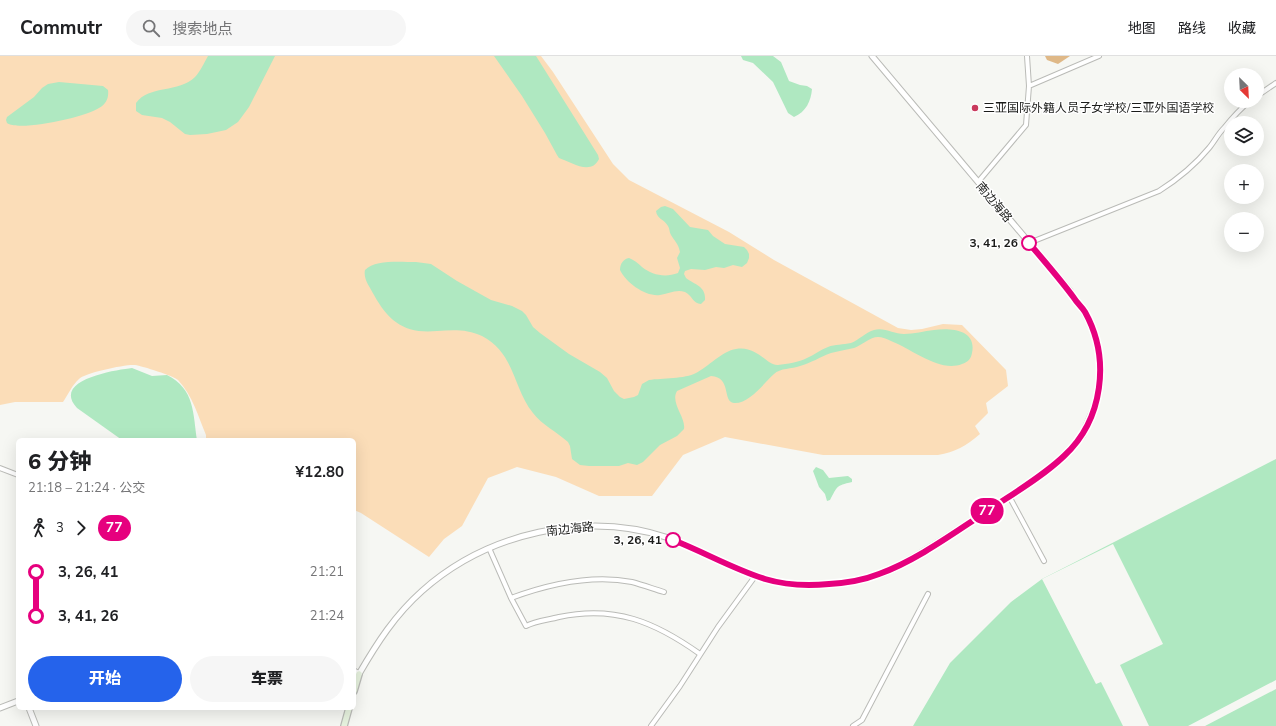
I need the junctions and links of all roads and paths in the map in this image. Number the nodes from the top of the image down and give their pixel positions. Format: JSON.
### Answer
{"nodes":[{"id":1,"x":872,"y":56,"type":"edge"},
{"id":2,"x":1027,"y":56,"type":"edge"},
{"id":3,"x":1099,"y":56,"type":"edge"},
{"id":4,"x":1276,"y":83,"type":"edge"},
{"id":5,"x":1029,"y":86,"type":"junction"},
{"id":6,"x":1264,"y":91,"type":"edge"},
{"id":7,"x":1242,"y":108,"type":"edge"},
{"id":8,"x":978,"y":182,"type":"junction"},
{"id":9,"x":1029,"y":243,"type":"junction"},
{"id":10,"x":0,"y":468,"type":"edge"},
{"id":11,"x":16,"y":474,"type":"edge"},
{"id":12,"x":1009,"y":496,"type":"junction"},
{"id":13,"x":489,"y":548,"type":"junction"},
{"id":14,"x":1044,"y":561,"type":"dead end"},
{"id":15,"x":756,"y":575,"type":"junction"},
{"id":16,"x":664,"y":592,"type":"dead end"},
{"id":17,"x":928,"y":594,"type":"dead end"},
{"id":18,"x":511,"y":598,"type":"junction"},
{"id":19,"x":700,"y":654,"type":"junction"},
{"id":20,"x":357,"y":672,"type":"edge"},
{"id":21,"x":16,"y":702,"type":"edge"},
{"id":22,"x":0,"y":708,"type":"edge"},
{"id":23,"x":30,"y":710,"type":"edge"},
{"id":24,"x":348,"y":710,"type":"edge"},
{"id":25,"x":36,"y":726,"type":"edge"},
{"id":26,"x":344,"y":726,"type":"edge"},
{"id":27,"x":651,"y":726,"type":"edge"},
{"id":28,"x":853,"y":726,"type":"edge"}],
"edges":[{"from":1,"to":8,"type":"street","name":"南边海路"},
{"from":2,"to":5,"type":"street"},
{"from":3,"to":5,"type":"street"},
{"from":4,"to":6,"type":"street"},
{"from":5,"to":8,"type":"street"},
{"from":7,"to":9,"type":"street"},
{"from":8,"to":9,"type":"street","name":"南边海路"},
{"from":9,"to":12,"type":"street","name":"南边海路"},
{"from":10,"to":11,"type":"street"},
{"from":12,"to":14,"type":"street"},
{"from":12,"to":15,"type":"street","name":"南边海路"},
{"from":13,"to":15,"type":"street","name":"南边海路"},
{"from":13,"to":18,"type":"street"},
{"from":13,"to":20,"type":"street","name":"南边海路"},
{"from":15,"to":19,"type":"street"},
{"from":16,"to":18,"type":"street"},
{"from":17,"to":28,"type":"street"},
{"from":18,"to":19,"type":"street"},
{"from":19,"to":27,"type":"street"},
{"from":21,"to":22,"type":"street"},
{"from":23,"to":25,"type":"street"},
{"from":24,"to":26,"type":"main road"}]}
